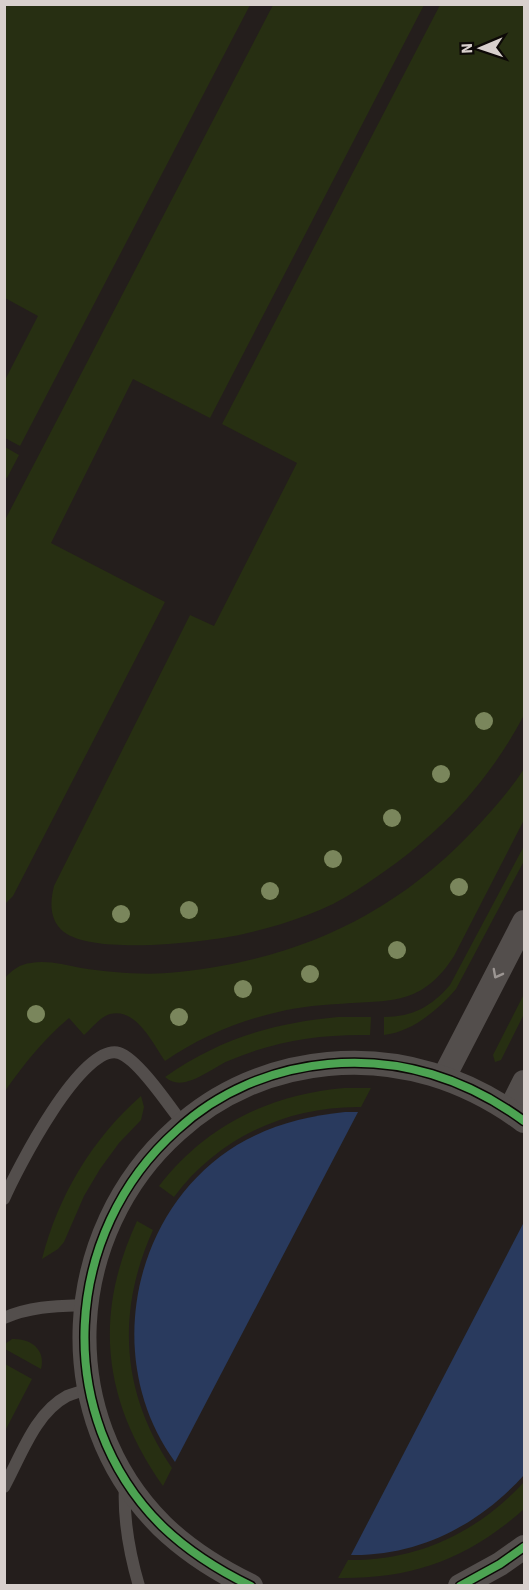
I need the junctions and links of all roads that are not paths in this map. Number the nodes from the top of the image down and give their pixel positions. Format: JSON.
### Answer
{"nodes":[{"id":1,"x":525,"y":922,"type":"edge"},
{"id":2,"x":444,"y":1077,"type":"junction"},
{"id":3,"x":525,"y":1082,"type":"edge"},
{"id":4,"x":517,"y":1116,"type":"edge"},
{"id":5,"x":183,"y":1124,"type":"junction"},
{"id":6,"x":4,"y":1199,"type":"edge"},
{"id":7,"x":86,"y":1305,"type":"junction"},
{"id":8,"x":7,"y":1314,"type":"edge"},
{"id":9,"x":90,"y":1389,"type":"junction"},
{"id":10,"x":126,"y":1480,"type":"junction"},
{"id":11,"x":4,"y":1487,"type":"edge"},
{"id":12,"x":525,"y":1547,"type":"edge"},
{"id":13,"x":139,"y":1586,"type":"edge"},
{"id":14,"x":251,"y":1586,"type":"edge"},
{"id":15,"x":460,"y":1586,"type":"edge"}],
"edges":[{"from":1,"to":2,"type":"street","one_way":true},
{"from":2,"to":4,"type":"street"},
{"from":2,"to":5,"type":"street"},
{"from":3,"to":4,"type":"street"},
{"from":5,"to":6,"type":"lane"},
{"from":5,"to":7,"type":"street"},
{"from":7,"to":8,"type":"lane"},
{"from":7,"to":9,"type":"street"},
{"from":9,"to":10,"type":"street"},
{"from":9,"to":11,"type":"lane"},
{"from":10,"to":13,"type":"lane"},
{"from":10,"to":14,"type":"street"},
{"from":12,"to":15,"type":"street"}]}
